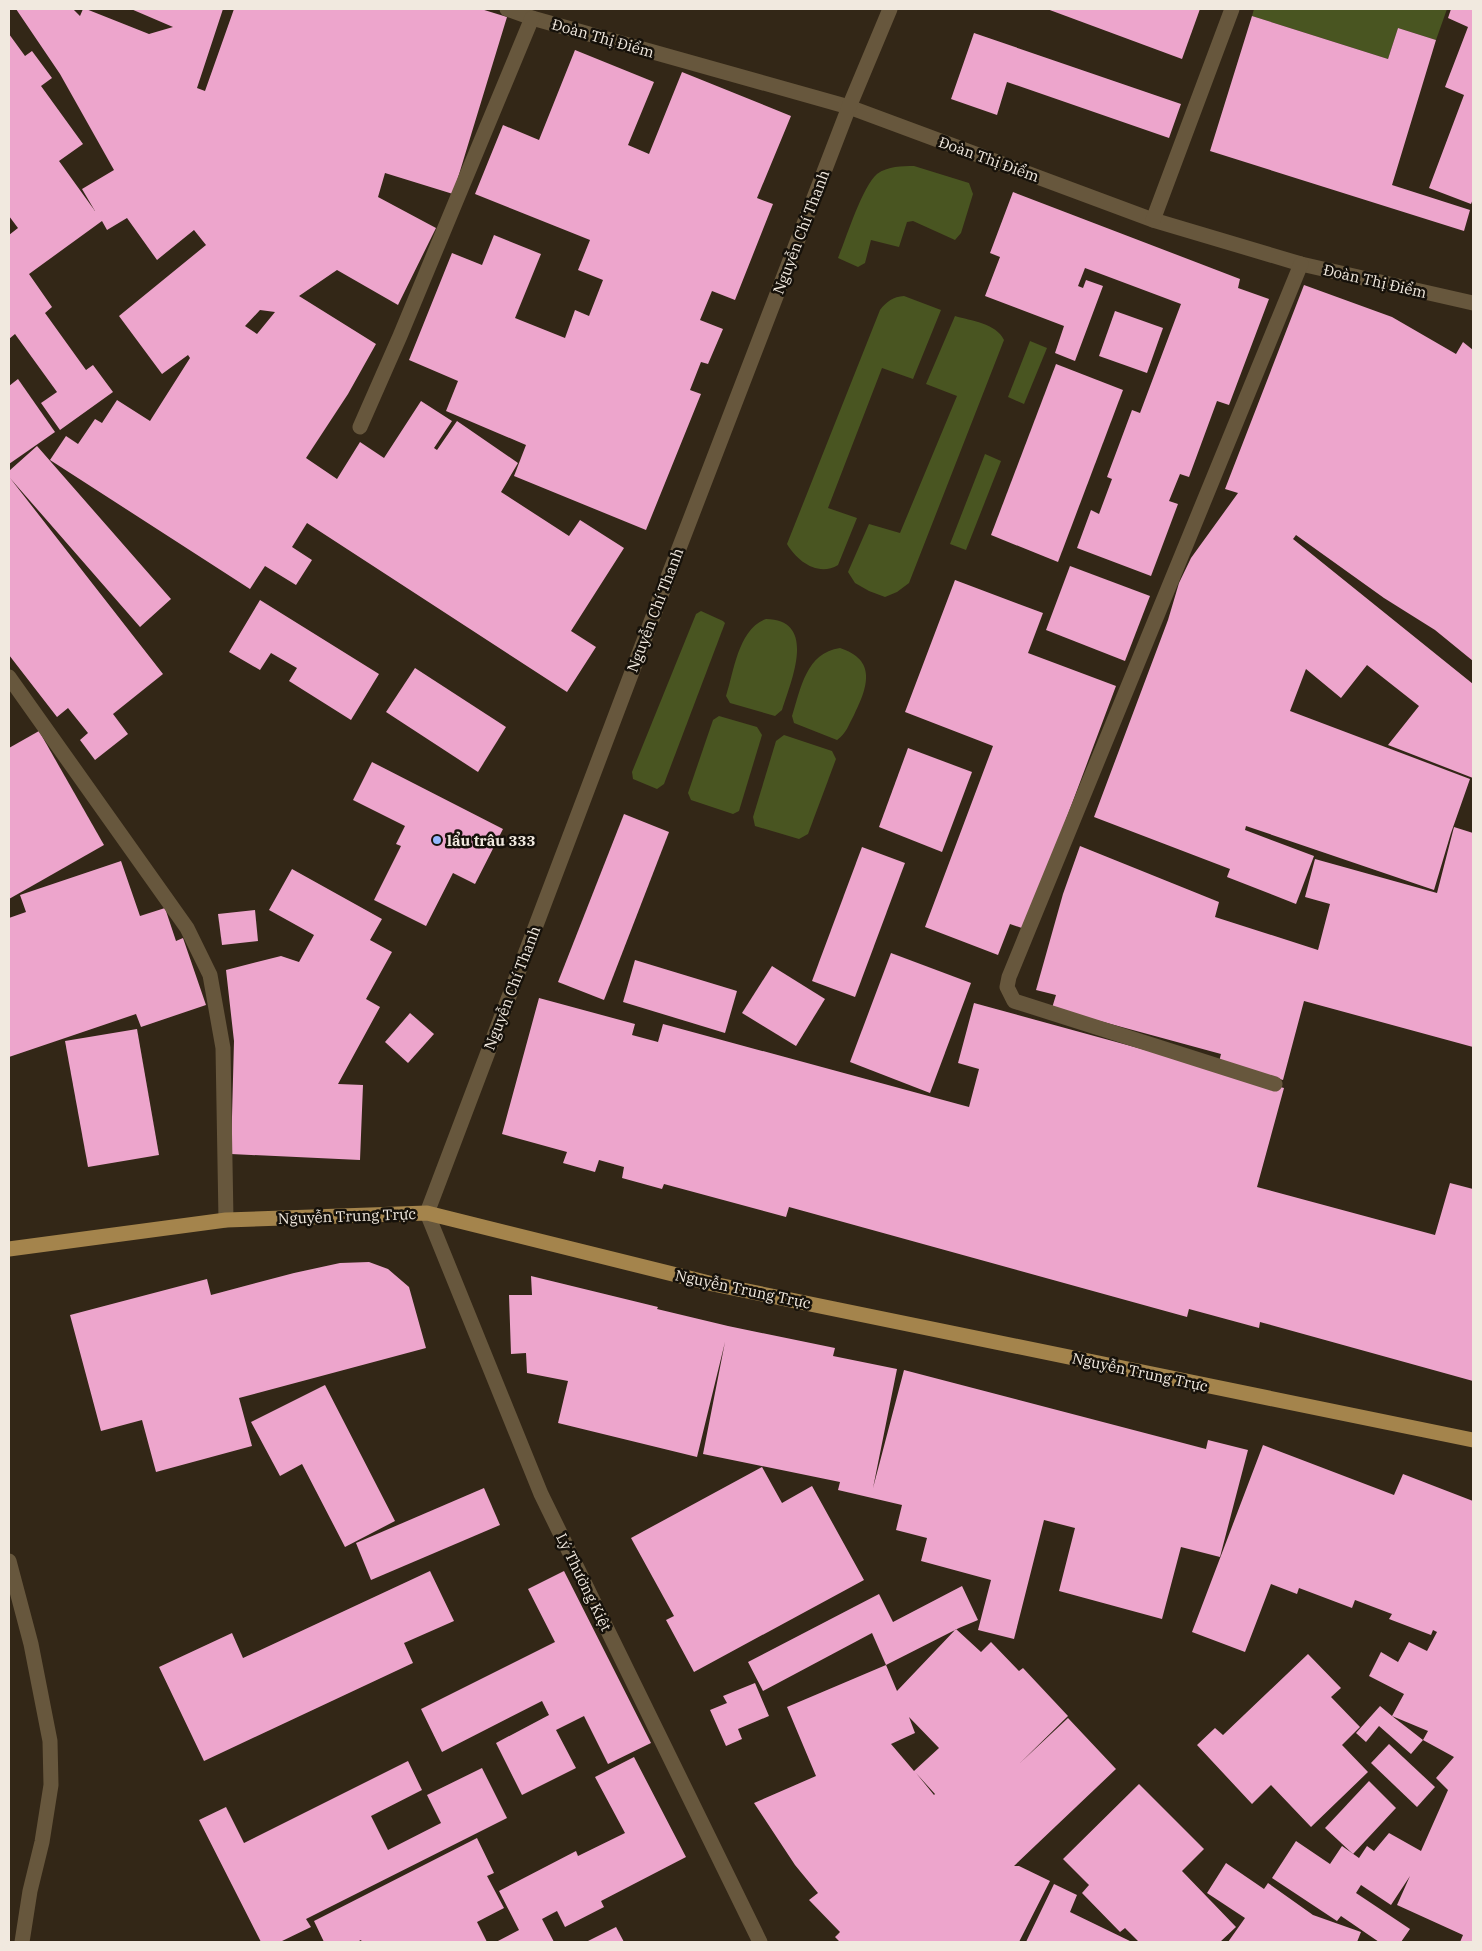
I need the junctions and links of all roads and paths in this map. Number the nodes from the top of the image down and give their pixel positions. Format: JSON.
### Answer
{"nodes":[{"id":1,"x":507,"y":9,"type":"edge"},
{"id":2,"x":890,"y":9,"type":"edge"},
{"id":3,"x":1232,"y":9,"type":"edge"},
{"id":4,"x":532,"y":18,"type":"junction"},
{"id":5,"x":849,"y":107,"type":"junction"},
{"id":6,"x":1153,"y":220,"type":"junction"},
{"id":7,"x":1301,"y":264,"type":"junction"},
{"id":8,"x":1473,"y":303,"type":"edge"},
{"id":9,"x":360,"y":427,"type":"dead end"},
{"id":10,"x":9,"y":677,"type":"edge"},
{"id":11,"x":1275,"y":1084,"type":"dead end"},
{"id":12,"x":428,"y":1213,"type":"junction"},
{"id":13,"x":226,"y":1220,"type":"junction"},
{"id":14,"x":9,"y":1249,"type":"edge"},
{"id":15,"x":1473,"y":1440,"type":"edge"},
{"id":16,"x":9,"y":1561,"type":"edge"},
{"id":17,"x":22,"y":1942,"type":"edge"},
{"id":18,"x":760,"y":1942,"type":"edge"}],
"edges":[{"from":1,"to":4,"type":"street","name":"Đoàn Thị Điểm"},
{"from":2,"to":5,"type":"street","name":"Nguyễn Chí Thanh"},
{"from":3,"to":6,"type":"street"},
{"from":4,"to":5,"type":"street","name":"Đoàn Thị Điểm"},
{"from":4,"to":9,"type":"street"},
{"from":5,"to":6,"type":"street","name":"Đoàn Thị Điểm"},
{"from":5,"to":12,"type":"street","name":"Nguyễn Chí Thanh"},
{"from":6,"to":7,"type":"street","name":"Đoàn Thị Điểm"},
{"from":7,"to":8,"type":"street","name":"Đoàn Thị Điểm"},
{"from":7,"to":11,"type":"street"},
{"from":10,"to":13,"type":"street"},
{"from":12,"to":13,"type":"main road","name":"Nguyễn Trung Trực"},
{"from":12,"to":15,"type":"main road","name":"Nguyễn Trung Trực"},
{"from":12,"to":18,"type":"street","name":"Lý Thường Kiệt"},
{"from":13,"to":14,"type":"main road","name":"Nguyễn Trung Trực"},
{"from":16,"to":17,"type":"street"}]}
